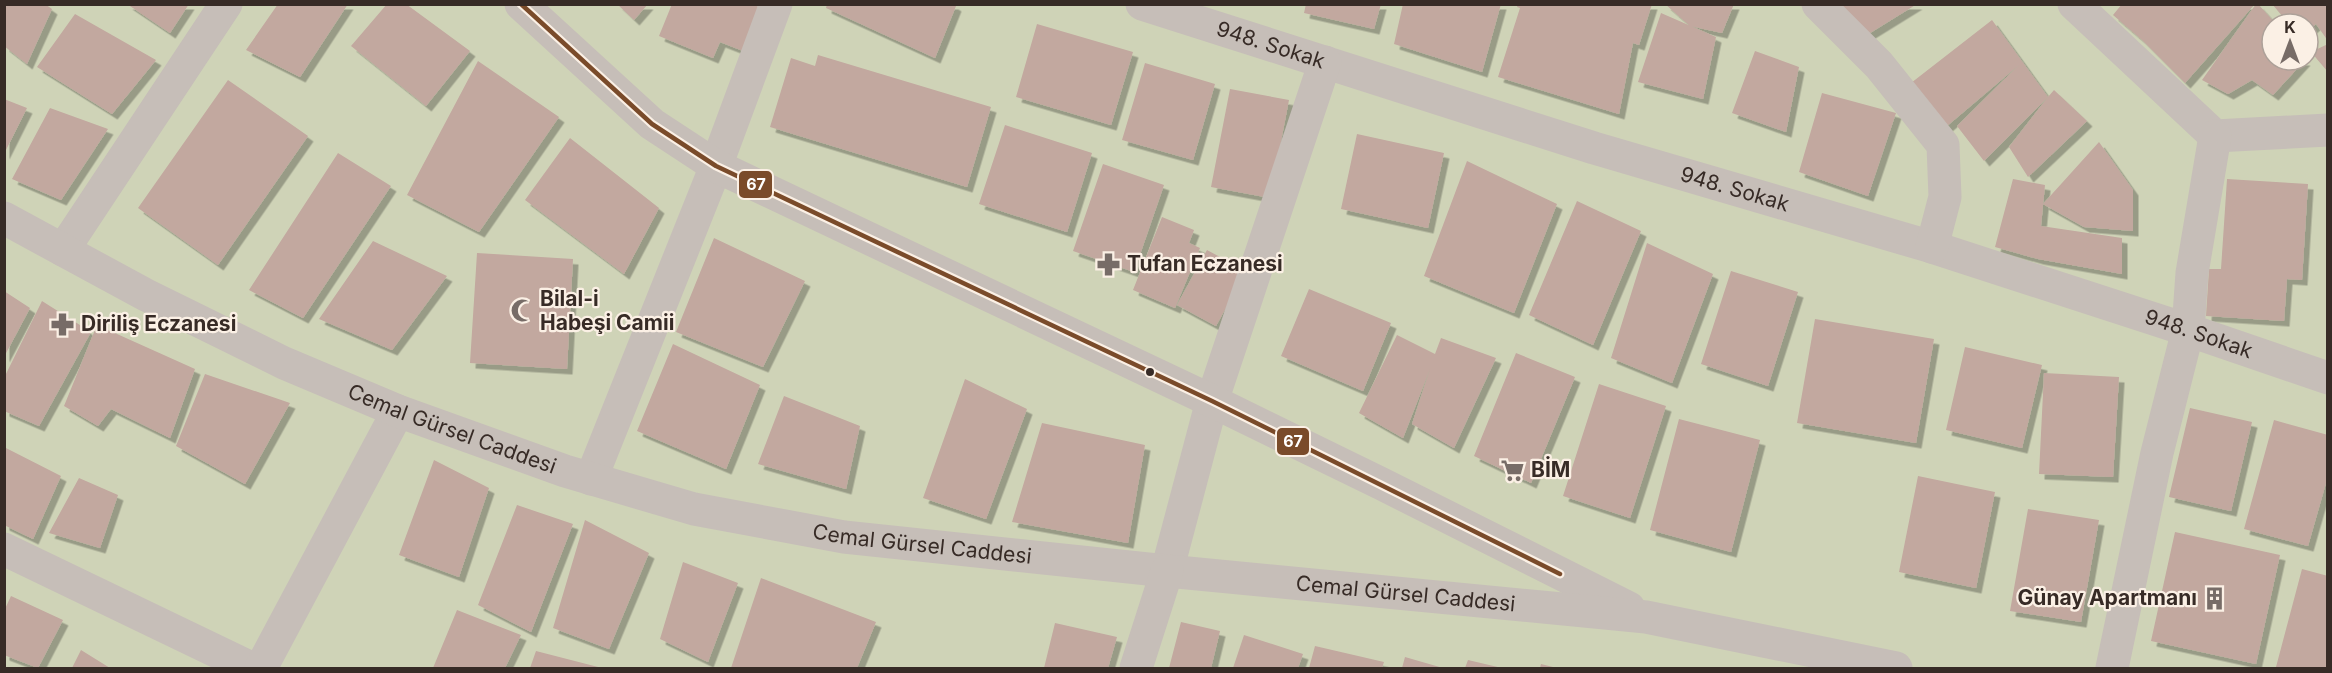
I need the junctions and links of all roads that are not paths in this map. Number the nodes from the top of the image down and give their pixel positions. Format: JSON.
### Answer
{"nodes":[{"id":1,"x":226,"y":4,"type":"edge"},
{"id":2,"x":520,"y":4,"type":"edge"},
{"id":3,"x":776,"y":4,"type":"edge"},
{"id":4,"x":1142,"y":4,"type":"edge"},
{"id":5,"x":1818,"y":4,"type":"edge"},
{"id":6,"x":2074,"y":4,"type":"edge"},
{"id":7,"x":1325,"y":62,"type":"junction"},
{"id":8,"x":2328,"y":130,"type":"edge"},
{"id":9,"x":2215,"y":136,"type":"junction"},
{"id":10,"x":716,"y":166,"type":"junction"},
{"id":11,"x":4,"y":218,"type":"edge"},
{"id":12,"x":1932,"y":247,"type":"junction"},
{"id":13,"x":63,"y":250,"type":"junction"},
{"id":14,"x":2188,"y":330,"type":"junction"},
{"id":15,"x":2328,"y":378,"type":"edge"},
{"id":16,"x":1212,"y":401,"type":"junction"},
{"id":17,"x":398,"y":411,"type":"junction"},
{"id":18,"x":591,"y":479,"type":"junction"},
{"id":19,"x":4,"y":549,"type":"edge"},
{"id":20,"x":1167,"y":571,"type":"junction"},
{"id":21,"x":1646,"y":617,"type":"junction"},
{"id":22,"x":251,"y":669,"type":"edge"},
{"id":23,"x":261,"y":669,"type":"edge"},
{"id":24,"x":1136,"y":669,"type":"edge"},
{"id":25,"x":1896,"y":669,"type":"edge"},
{"id":26,"x":2112,"y":669,"type":"edge"}],
"edges":[{"from":1,"to":13,"type":"street"},
{"from":2,"to":10,"type":"street"},
{"from":3,"to":10,"type":"street"},
{"from":4,"to":7,"type":"street","name":"948. Sokak"},
{"from":5,"to":12,"type":"street"},
{"from":6,"to":9,"type":"street"},
{"from":7,"to":12,"type":"street","name":"948. Sokak"},
{"from":7,"to":16,"type":"street"},
{"from":8,"to":9,"type":"street"},
{"from":9,"to":14,"type":"street"},
{"from":10,"to":16,"type":"street"},
{"from":10,"to":18,"type":"street"},
{"from":11,"to":13,"type":"street","name":"Cemal Gürsel Caddesi"},
{"from":12,"to":14,"type":"street","name":"948. Sokak"},
{"from":13,"to":17,"type":"street","name":"Cemal Gürsel Caddesi"},
{"from":14,"to":15,"type":"street","name":"948. Sokak"},
{"from":14,"to":26,"type":"street"},
{"from":16,"to":20,"type":"street"},
{"from":16,"to":21,"type":"street"},
{"from":17,"to":18,"type":"street","name":"Cemal Gürsel Caddesi"},
{"from":17,"to":23,"type":"street"},
{"from":18,"to":20,"type":"street","name":"Cemal Gürsel Caddesi"},
{"from":19,"to":22,"type":"street"},
{"from":20,"to":21,"type":"street","name":"Cemal Gürsel Caddesi"},
{"from":20,"to":24,"type":"street"},
{"from":21,"to":25,"type":"street","name":"Cemal Gürsel Caddesi"}]}
